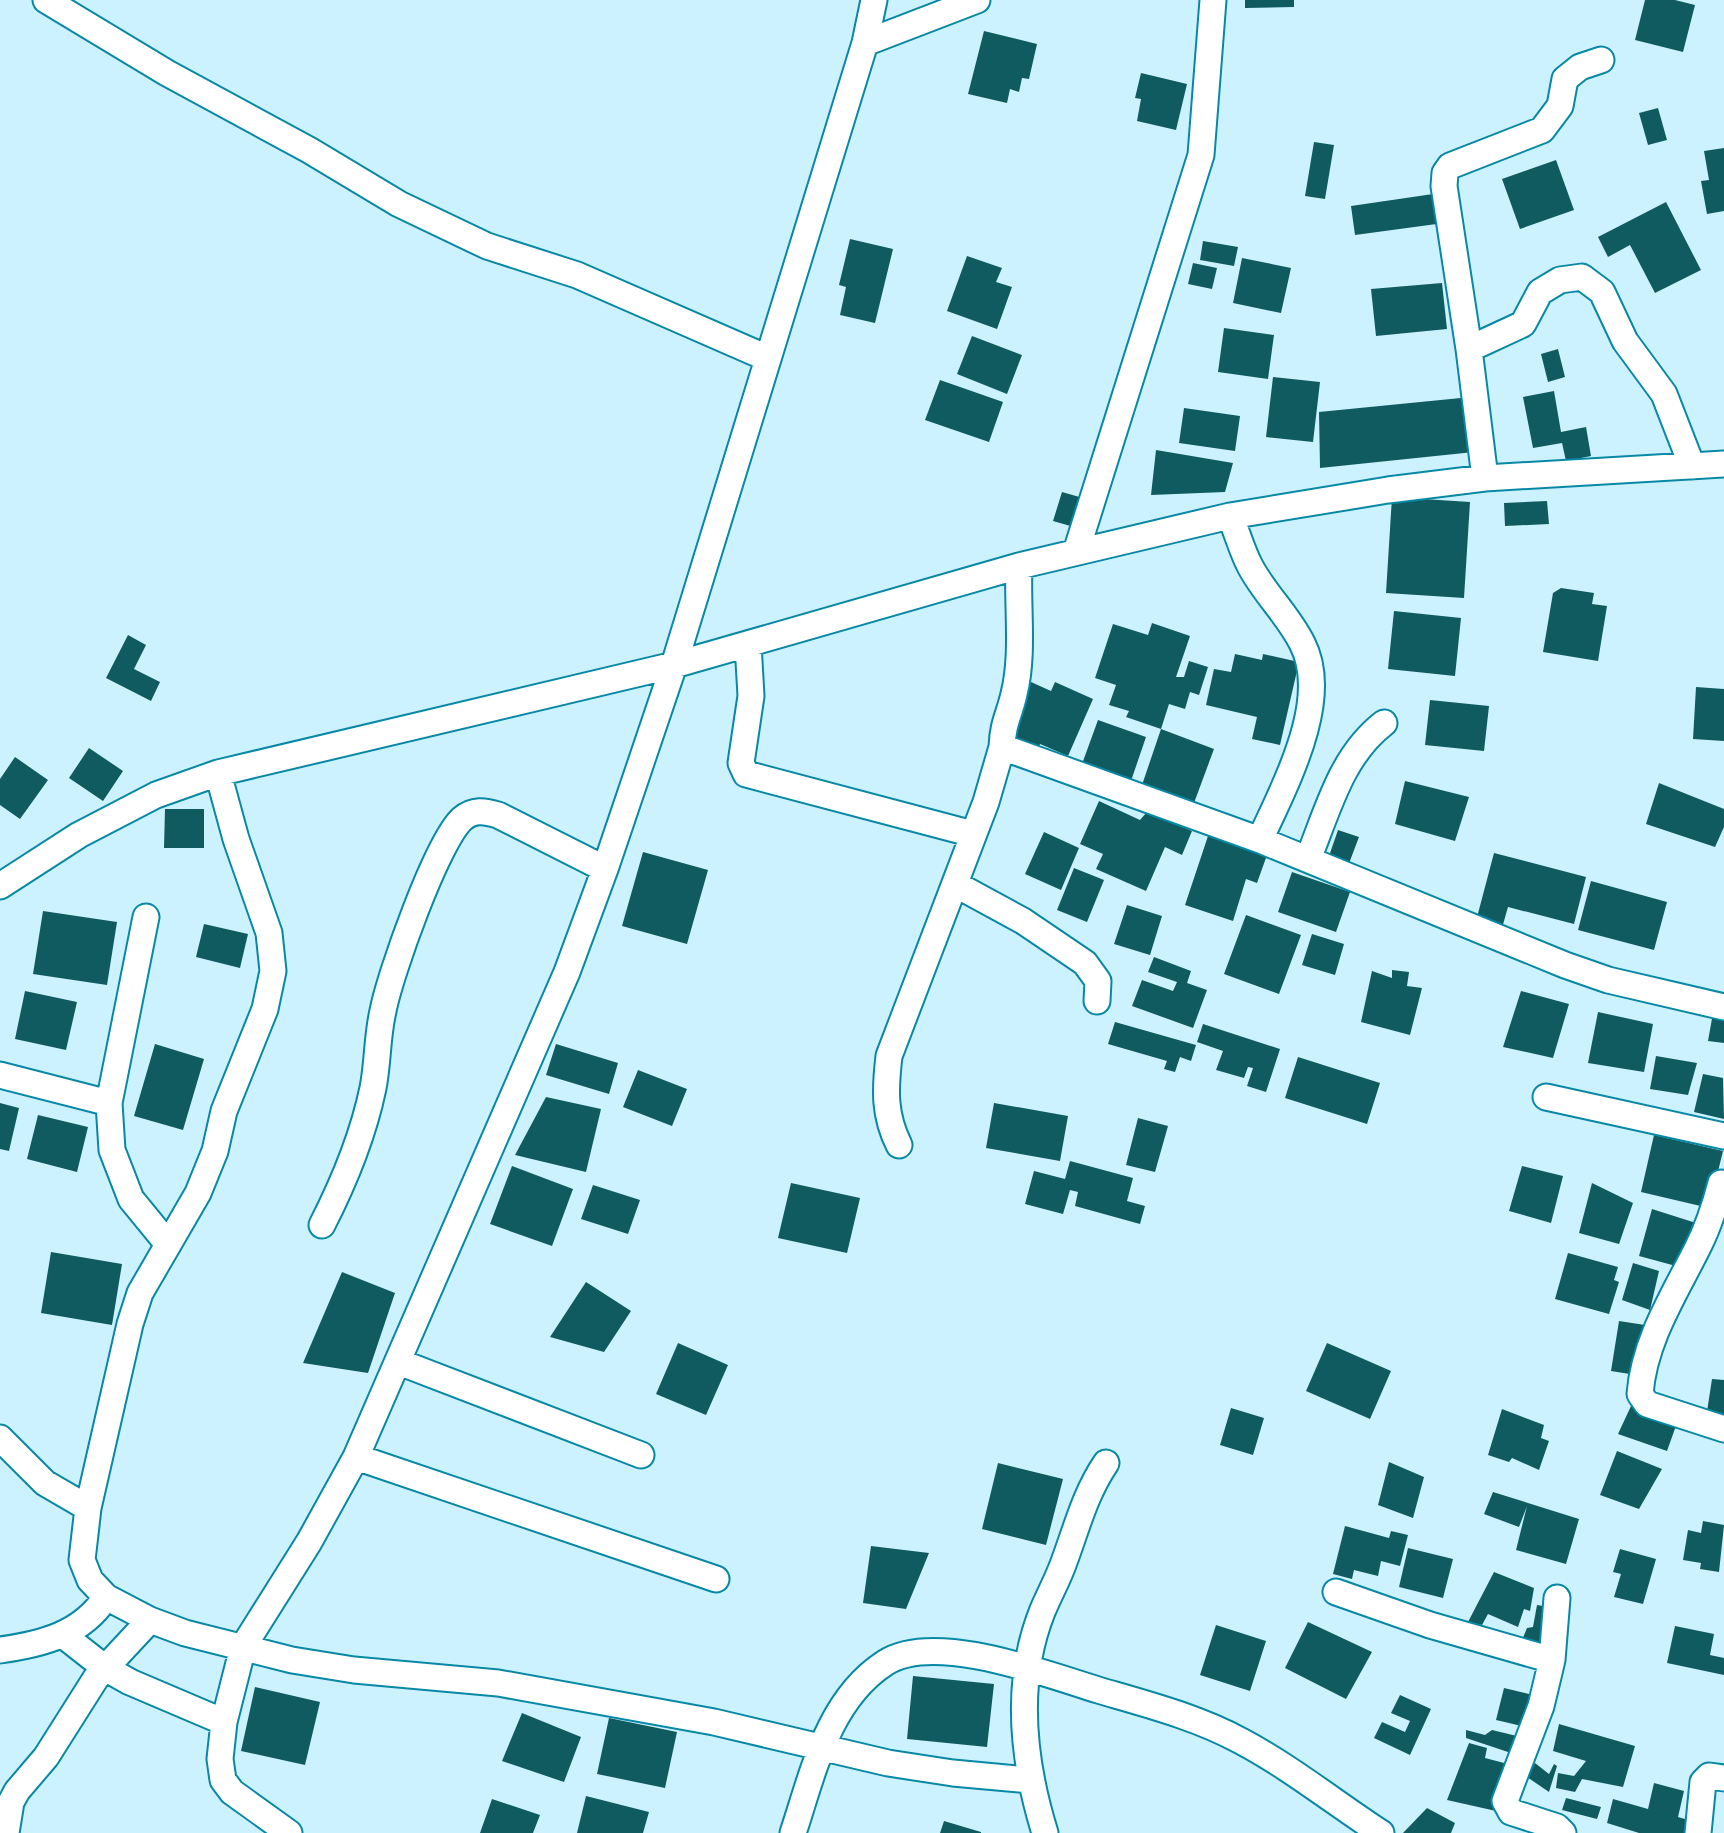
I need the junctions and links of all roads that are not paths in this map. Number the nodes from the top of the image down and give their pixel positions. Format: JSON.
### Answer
{"nodes":[{"id":1,"x":46,"y":0,"type":"edge"},
{"id":2,"x":874,"y":0,"type":"edge"},
{"id":3,"x":977,"y":0,"type":"edge"},
{"id":4,"x":1212,"y":0,"type":"edge"},
{"id":5,"x":865,"y":44,"type":"junction"},
{"id":6,"x":1601,"y":60,"type":"dead end"},
{"id":7,"x":1469,"y":349,"type":"junction"},
{"id":8,"x":767,"y":358,"type":"junction"},
{"id":9,"x":1724,"y":464,"type":"edge"},
{"id":10,"x":1692,"y":466,"type":"junction"},
{"id":11,"x":1485,"y":478,"type":"junction"},
{"id":12,"x":1230,"y":516,"type":"junction"},
{"id":13,"x":1076,"y":552,"type":"junction"},
{"id":14,"x":1018,"y":566,"type":"junction"},
{"id":15,"x":748,"y":644,"type":"junction"},
{"id":16,"x":674,"y":665,"type":"junction"},
{"id":17,"x":1384,"y":722,"type":"dead end"},
{"id":18,"x":1002,"y":747,"type":"junction"},
{"id":19,"x":218,"y":773,"type":"junction"},
{"id":20,"x":973,"y":834,"type":"junction"},
{"id":21,"x":1260,"y":840,"type":"junction"},
{"id":22,"x":1308,"y":859,"type":"junction"},
{"id":23,"x":606,"y":870,"type":"junction"},
{"id":24,"x":954,"y":884,"type":"junction"},
{"id":25,"x":0,"y":886,"type":"edge"},
{"id":26,"x":146,"y":916,"type":"dead end"},
{"id":27,"x":1097,"y":1001,"type":"dead end"},
{"id":28,"x":1724,"y":1006,"type":"edge"},
{"id":29,"x":0,"y":1075,"type":"edge"},
{"id":30,"x":1546,"y":1097,"type":"dead end"},
{"id":31,"x":109,"y":1104,"type":"junction"},
{"id":32,"x":1724,"y":1136,"type":"edge"},
{"id":33,"x":899,"y":1146,"type":"dead end"},
{"id":34,"x":1721,"y":1183,"type":"dead end"},
{"id":35,"x":322,"y":1225,"type":"dead end"},
{"id":36,"x":167,"y":1243,"type":"junction"},
{"id":37,"x":399,"y":1362,"type":"junction"},
{"id":38,"x":1724,"y":1429,"type":"edge"},
{"id":39,"x":0,"y":1438,"type":"edge"},
{"id":40,"x":641,"y":1455,"type":"dead end"},
{"id":41,"x":356,"y":1457,"type":"junction"},
{"id":42,"x":1106,"y":1463,"type":"dead end"},
{"id":43,"x":88,"y":1508,"type":"junction"},
{"id":44,"x":716,"y":1579,"type":"dead end"},
{"id":45,"x":1336,"y":1592,"type":"dead end"},
{"id":46,"x":106,"y":1597,"type":"junction"},
{"id":47,"x":1558,"y":1598,"type":"dead end"},
{"id":48,"x":150,"y":1620,"type":"junction"},
{"id":49,"x":62,"y":1634,"type":"junction"},
{"id":50,"x":243,"y":1648,"type":"junction"},
{"id":51,"x":0,"y":1650,"type":"edge"},
{"id":52,"x":1552,"y":1660,"type":"junction"},
{"id":53,"x":1028,"y":1666,"type":"junction"},
{"id":54,"x":105,"y":1668,"type":"junction"},
{"id":55,"x":224,"y":1722,"type":"junction"},
{"id":56,"x":821,"y":1747,"type":"junction"},
{"id":57,"x":1724,"y":1778,"type":"edge"},
{"id":58,"x":1029,"y":1780,"type":"junction"},
{"id":59,"x":6,"y":1833,"type":"edge"},
{"id":60,"x":289,"y":1833,"type":"edge"},
{"id":61,"x":792,"y":1833,"type":"edge"},
{"id":62,"x":1045,"y":1833,"type":"edge"},
{"id":63,"x":1381,"y":1833,"type":"edge"},
{"id":64,"x":1562,"y":1833,"type":"edge"},
{"id":65,"x":1698,"y":1833,"type":"edge"}],
"edges":[{"from":1,"to":8,"type":"street"},
{"from":2,"to":5,"type":"street"},
{"from":3,"to":5,"type":"street"},
{"from":4,"to":13,"type":"street"},
{"from":5,"to":8,"type":"street"},
{"from":6,"to":7,"type":"street"},
{"from":7,"to":10,"type":"street"},
{"from":7,"to":11,"type":"street"},
{"from":8,"to":16,"type":"street"},
{"from":9,"to":10,"type":"street"},
{"from":10,"to":11,"type":"street"},
{"from":11,"to":12,"type":"street"},
{"from":12,"to":13,"type":"street"},
{"from":12,"to":21,"type":"street"},
{"from":13,"to":14,"type":"street"},
{"from":14,"to":15,"type":"street"},
{"from":14,"to":18,"type":"street"},
{"from":15,"to":16,"type":"street"},
{"from":15,"to":20,"type":"street"},
{"from":16,"to":19,"type":"street"},
{"from":16,"to":23,"type":"street"},
{"from":17,"to":22,"type":"street"},
{"from":18,"to":20,"type":"street"},
{"from":18,"to":21,"type":"street"},
{"from":19,"to":25,"type":"street"},
{"from":19,"to":36,"type":"street"},
{"from":20,"to":24,"type":"street"},
{"from":21,"to":22,"type":"street"},
{"from":22,"to":28,"type":"street"},
{"from":23,"to":35,"type":"street"},
{"from":23,"to":37,"type":"street"},
{"from":24,"to":27,"type":"street"},
{"from":24,"to":33,"type":"street"},
{"from":26,"to":31,"type":"street"},
{"from":29,"to":31,"type":"street"},
{"from":30,"to":32,"type":"street"},
{"from":31,"to":36,"type":"street"},
{"from":34,"to":38,"type":"street"},
{"from":36,"to":43,"type":"street"},
{"from":37,"to":40,"type":"street"},
{"from":37,"to":41,"type":"street"},
{"from":39,"to":43,"type":"street"},
{"from":41,"to":44,"type":"street"},
{"from":41,"to":50,"type":"street"},
{"from":42,"to":53,"type":"street"},
{"from":43,"to":46,"type":"street"},
{"from":45,"to":52,"type":"street"},
{"from":46,"to":48,"type":"street"},
{"from":46,"to":49,"type":"street"},
{"from":47,"to":52,"type":"street"},
{"from":48,"to":50,"type":"street"},
{"from":48,"to":54,"type":"street"},
{"from":49,"to":51,"type":"street"},
{"from":49,"to":54,"type":"street"},
{"from":50,"to":55,"type":"street"},
{"from":50,"to":56,"type":"street"},
{"from":52,"to":64,"type":"street"},
{"from":53,"to":56,"type":"street"},
{"from":53,"to":58,"type":"street"},
{"from":53,"to":63,"type":"street"},
{"from":54,"to":55,"type":"street"},
{"from":54,"to":59,"type":"street"},
{"from":55,"to":60,"type":"street"},
{"from":56,"to":58,"type":"street"},
{"from":56,"to":61,"type":"street"},
{"from":57,"to":65,"type":"street"},
{"from":58,"to":62,"type":"street"}]}
